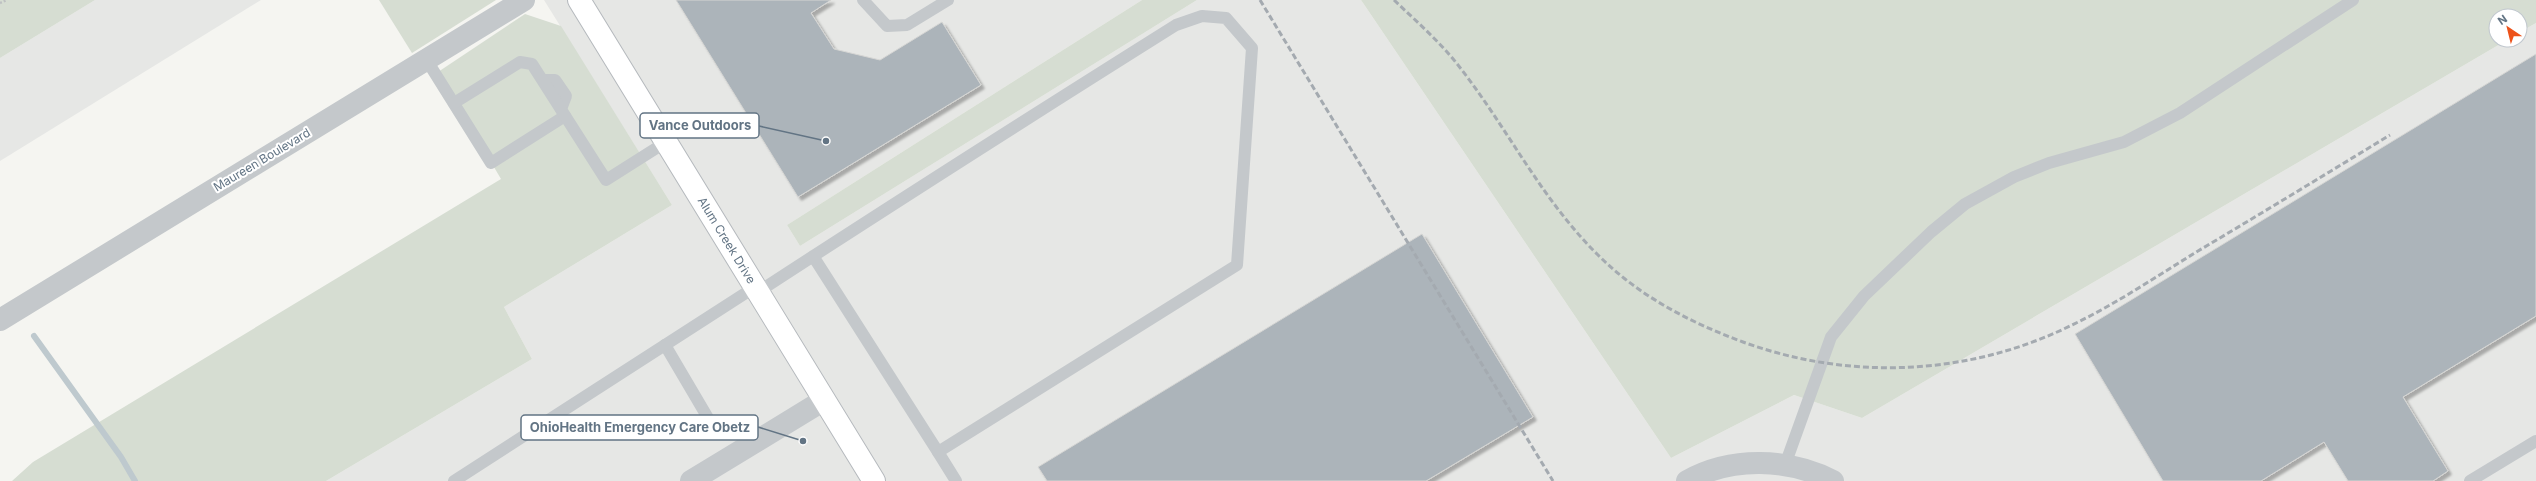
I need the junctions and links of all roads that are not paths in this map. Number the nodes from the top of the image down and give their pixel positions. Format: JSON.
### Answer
{"nodes":[{"id":1,"x":524,"y":0,"type":"edge"},
{"id":2,"x":579,"y":0,"type":"edge"},
{"id":3,"x":863,"y":0,"type":"edge"},
{"id":4,"x":948,"y":0,"type":"edge"},
{"id":5,"x":2353,"y":0,"type":"edge"},
{"id":6,"x":426,"y":60,"type":"junction"},
{"id":7,"x":454,"y":103,"type":"junction"},
{"id":8,"x":563,"y":113,"type":"junction"},
{"id":9,"x":666,"y":142,"type":"junction"},
{"id":10,"x":813,"y":256,"type":"junction"},
{"id":11,"x":756,"y":289,"type":"junction"},
{"id":12,"x":0,"y":320,"type":"edge"},
{"id":13,"x":665,"y":345,"type":"junction"},
{"id":14,"x":824,"y":400,"type":"junction"},
{"id":15,"x":708,"y":418,"type":"dead end"},
{"id":16,"x":2536,"y":440,"type":"edge"},
{"id":17,"x":938,"y":452,"type":"junction"},
{"id":18,"x":1785,"y":464,"type":"junction"},
{"id":19,"x":454,"y":481,"type":"edge"},
{"id":20,"x":691,"y":481,"type":"edge"},
{"id":21,"x":874,"y":481,"type":"edge"},
{"id":22,"x":956,"y":481,"type":"edge"},
{"id":23,"x":1687,"y":481,"type":"edge"},
{"id":24,"x":1834,"y":481,"type":"edge"},
{"id":25,"x":2470,"y":481,"type":"edge"}],
"edges":[{"from":1,"to":6,"type":"street","name":"Maureen Boulevard"},
{"from":2,"to":9,"type":"main road","name":"Alum Creek Drive"},
{"from":3,"to":4,"type":"lane"},
{"from":5,"to":18,"type":"lane"},
{"from":6,"to":7,"type":"lane"},
{"from":6,"to":12,"type":"street","name":"Maureen Boulevard"},
{"from":7,"to":8,"type":"lane"},
{"from":7,"to":8,"type":"lane"},
{"from":8,"to":9,"type":"lane"},
{"from":9,"to":11,"type":"main road","name":"Alum Creek Drive"},
{"from":10,"to":11,"type":"lane"},
{"from":10,"to":17,"type":"lane"},
{"from":10,"to":17,"type":"lane"},
{"from":11,"to":13,"type":"lane"},
{"from":11,"to":14,"type":"main road","name":"Alum Creek Drive"},
{"from":13,"to":15,"type":"lane"},
{"from":13,"to":19,"type":"lane"},
{"from":14,"to":20,"type":"street"},
{"from":14,"to":21,"type":"main road","name":"Alum Creek Drive"},
{"from":16,"to":25,"type":"lane"},
{"from":17,"to":22,"type":"lane"},
{"from":18,"to":23,"type":"street"},
{"from":18,"to":24,"type":"street"}]}
